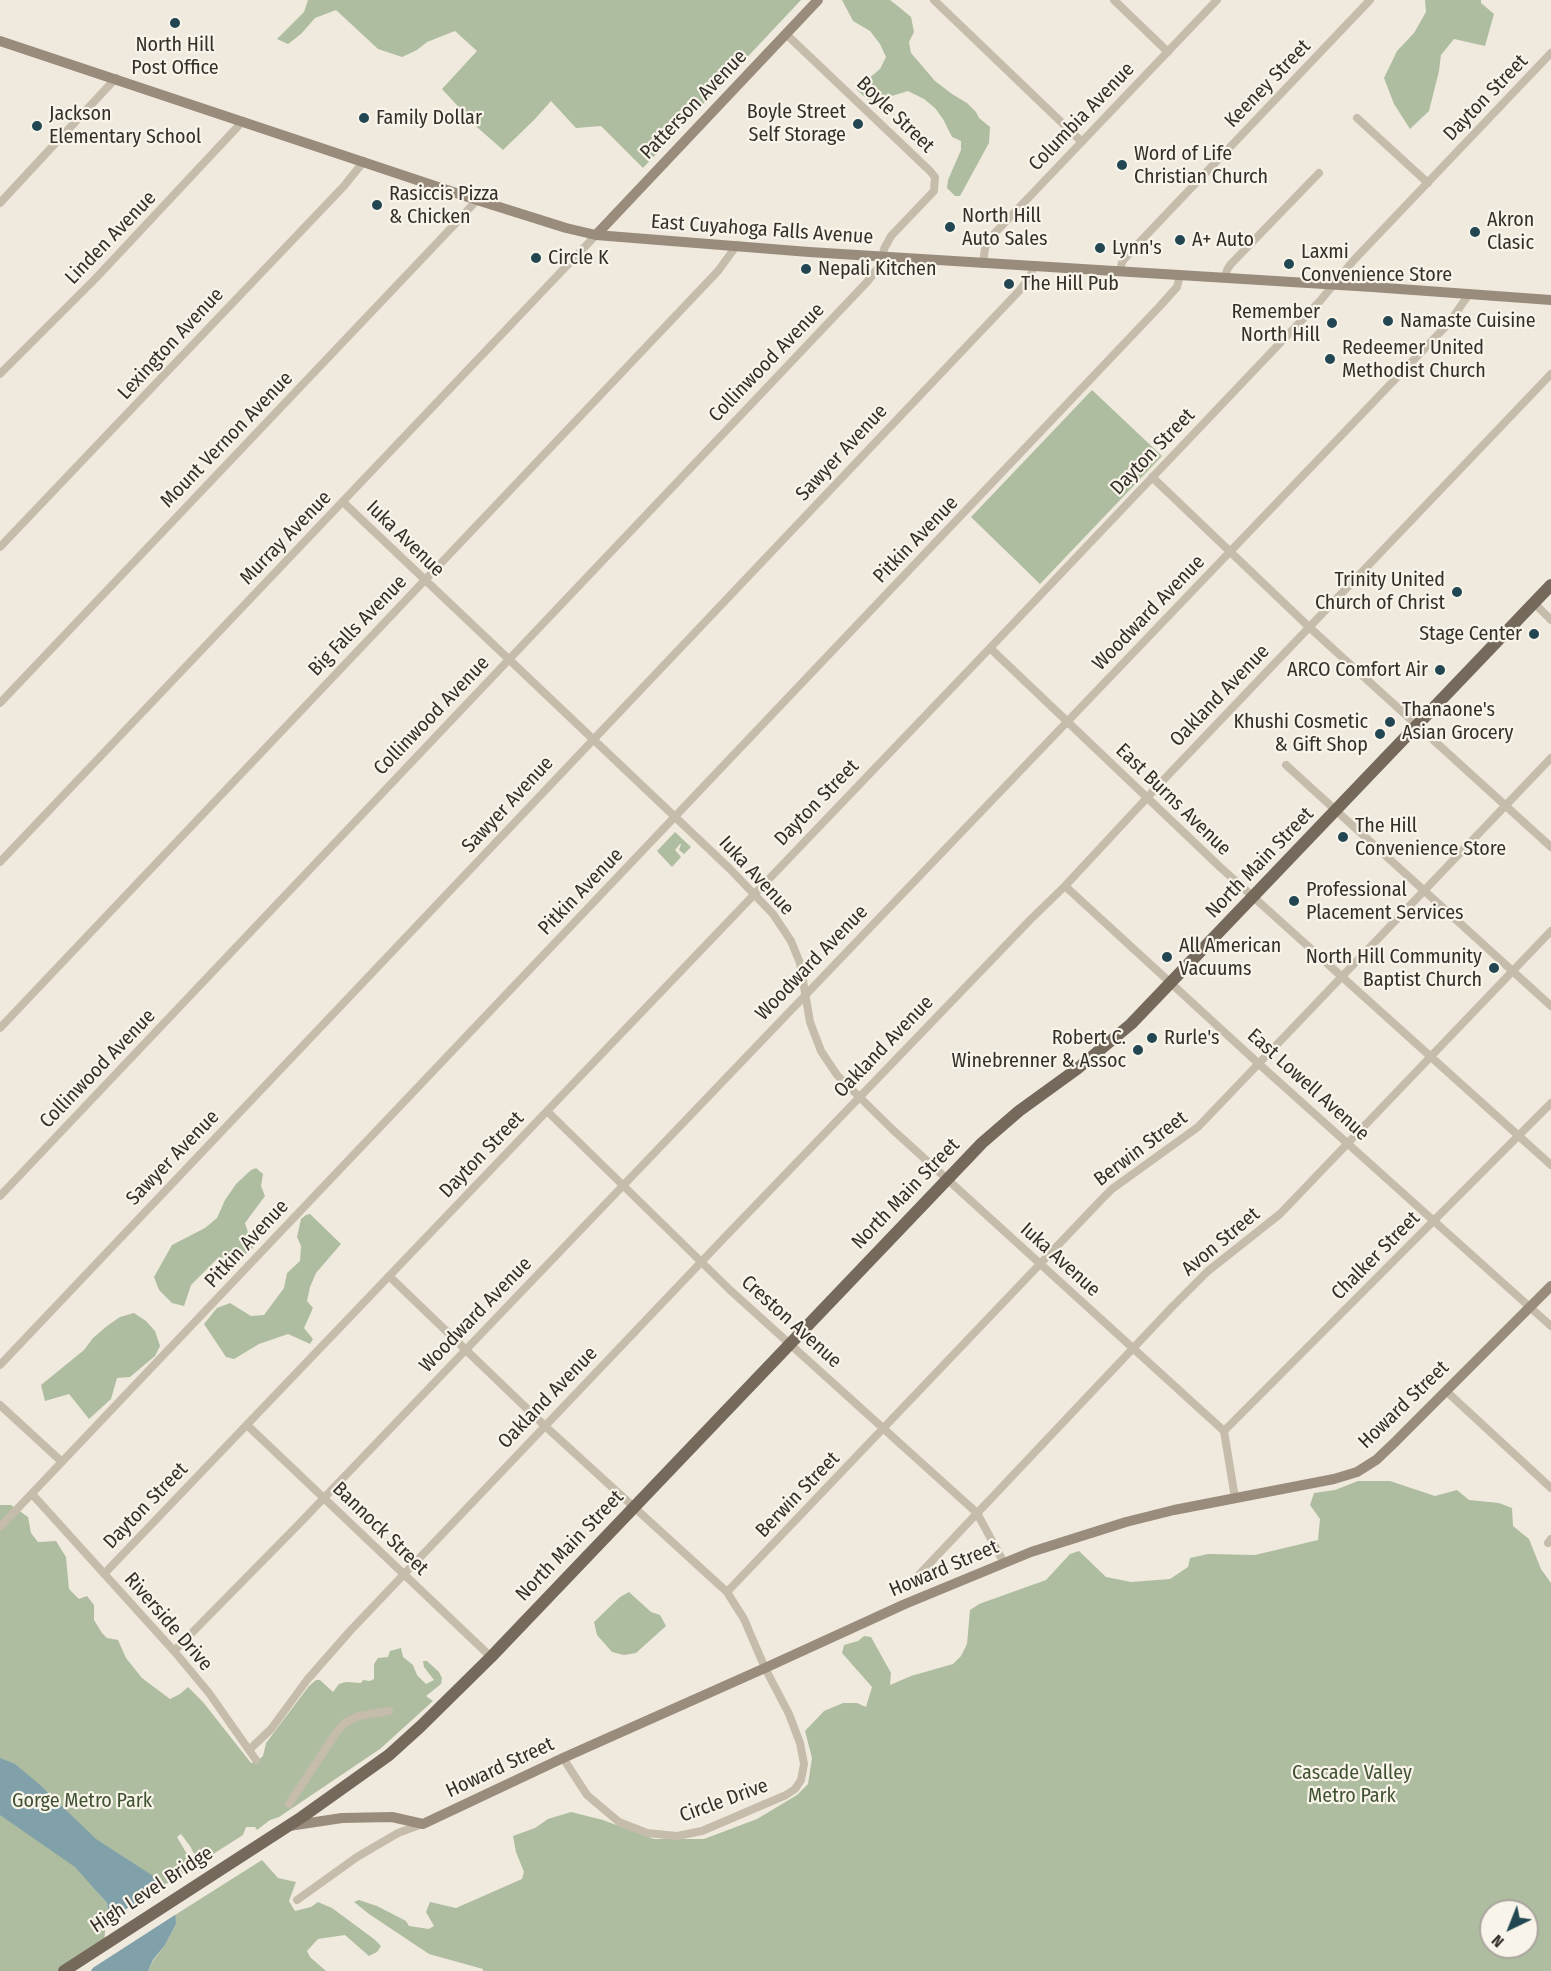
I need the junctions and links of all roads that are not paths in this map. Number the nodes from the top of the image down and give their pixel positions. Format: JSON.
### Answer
{"nodes":[{"id":1,"x":818,"y":0,"type":"edge"},
{"id":2,"x":934,"y":0,"type":"edge"},
{"id":3,"x":1114,"y":0,"type":"edge"},
{"id":4,"x":1217,"y":0,"type":"edge"},
{"id":5,"x":1370,"y":0,"type":"edge"},
{"id":6,"x":786,"y":34,"type":"junction"},
{"id":7,"x":0,"y":41,"type":"edge"},
{"id":8,"x":1168,"y":52,"type":"junction"},
{"id":9,"x":1551,"y":53,"type":"edge"},
{"id":10,"x":1543,"y":62,"type":"junction"},
{"id":11,"x":1551,"y":69,"type":"edge"},
{"id":12,"x":117,"y":78,"type":"junction"},
{"id":13,"x":1358,"y":118,"type":"dead end"},
{"id":14,"x":243,"y":121,"type":"junction"},
{"id":15,"x":1082,"y":142,"type":"junction"},
{"id":16,"x":364,"y":161,"type":"junction"},
{"id":17,"x":1319,"y":173,"type":"dead end"},
{"id":18,"x":1428,"y":183,"type":"junction"},
{"id":19,"x":477,"y":200,"type":"junction"},
{"id":20,"x":0,"y":202,"type":"edge"},
{"id":21,"x":596,"y":235,"type":"junction"},
{"id":22,"x":737,"y":246,"type":"junction"},
{"id":23,"x":883,"y":256,"type":"junction"},
{"id":24,"x":983,"y":264,"type":"junction"},
{"id":25,"x":1034,"y":266,"type":"junction"},
{"id":26,"x":1120,"y":272,"type":"junction"},
{"id":27,"x":1180,"y":275,"type":"junction"},
{"id":28,"x":1225,"y":278,"type":"junction"},
{"id":29,"x":1333,"y":286,"type":"junction"},
{"id":30,"x":1469,"y":294,"type":"junction"},
{"id":31,"x":1551,"y":300,"type":"edge"},
{"id":32,"x":0,"y":374,"type":"edge"},
{"id":33,"x":1551,"y":374,"type":"edge"},
{"id":34,"x":1152,"y":477,"type":"junction"},
{"id":35,"x":343,"y":502,"type":"junction"},
{"id":36,"x":0,"y":547,"type":"edge"},
{"id":37,"x":1230,"y":551,"type":"junction"},
{"id":38,"x":425,"y":580,"type":"junction"},
{"id":39,"x":1551,"y":585,"type":"edge"},
{"id":40,"x":1534,"y":603,"type":"junction"},
{"id":41,"x":1551,"y":620,"type":"edge"},
{"id":42,"x":1309,"y":627,"type":"junction"},
{"id":43,"x":990,"y":648,"type":"junction"},
{"id":44,"x":509,"y":660,"type":"junction"},
{"id":45,"x":0,"y":703,"type":"edge"},
{"id":46,"x":1067,"y":721,"type":"junction"},
{"id":47,"x":1417,"y":725,"type":"junction"},
{"id":48,"x":593,"y":740,"type":"junction"},
{"id":49,"x":1551,"y":758,"type":"edge"},
{"id":50,"x":1286,"y":765,"type":"dead end"},
{"id":51,"x":1147,"y":798,"type":"junction"},
{"id":52,"x":1506,"y":805,"type":"junction"},
{"id":53,"x":1336,"y":812,"type":"junction"},
{"id":54,"x":675,"y":818,"type":"junction"},
{"id":55,"x":1551,"y":847,"type":"edge"},
{"id":56,"x":0,"y":862,"type":"edge"},
{"id":57,"x":1065,"y":886,"type":"junction"},
{"id":58,"x":1424,"y":891,"type":"junction"},
{"id":59,"x":754,"y":893,"type":"junction"},
{"id":60,"x":1254,"y":897,"type":"junction"},
{"id":61,"x":1551,"y":932,"type":"edge"},
{"id":62,"x":1513,"y":971,"type":"junction"},
{"id":63,"x":1342,"y":977,"type":"junction"},
{"id":64,"x":1171,"y":984,"type":"junction"},
{"id":65,"x":805,"y":993,"type":"junction"},
{"id":66,"x":1551,"y":1006,"type":"edge"},
{"id":67,"x":0,"y":1028,"type":"edge"},
{"id":68,"x":1430,"y":1057,"type":"junction"},
{"id":69,"x":1259,"y":1064,"type":"junction"},
{"id":70,"x":859,"y":1098,"type":"junction"},
{"id":71,"x":1551,"y":1103,"type":"edge"},
{"id":72,"x":547,"y":1111,"type":"junction"},
{"id":73,"x":1519,"y":1136,"type":"junction"},
{"id":74,"x":1348,"y":1144,"type":"junction"},
{"id":75,"x":1551,"y":1165,"type":"edge"},
{"id":76,"x":947,"y":1180,"type":"junction"},
{"id":77,"x":622,"y":1186,"type":"junction"},
{"id":78,"x":0,"y":1196,"type":"edge"},
{"id":79,"x":1434,"y":1221,"type":"junction"},
{"id":80,"x":701,"y":1262,"type":"junction"},
{"id":81,"x":1040,"y":1264,"type":"junction"},
{"id":82,"x":389,"y":1276,"type":"junction"},
{"id":83,"x":1551,"y":1286,"type":"edge"},
{"id":84,"x":1530,"y":1308,"type":"junction"},
{"id":85,"x":1551,"y":1326,"type":"edge"},
{"id":86,"x":790,"y":1344,"type":"junction"},
{"id":87,"x":1134,"y":1349,"type":"junction"},
{"id":88,"x":465,"y":1350,"type":"junction"},
{"id":89,"x":0,"y":1365,"type":"edge"},
{"id":90,"x":1446,"y":1391,"type":"junction"},
{"id":91,"x":0,"y":1405,"type":"edge"},
{"id":92,"x":247,"y":1425,"type":"junction"},
{"id":93,"x":545,"y":1426,"type":"junction"},
{"id":94,"x":884,"y":1428,"type":"junction"},
{"id":95,"x":1224,"y":1431,"type":"junction"},
{"id":96,"x":62,"y":1462,"type":"junction"},
{"id":97,"x":1551,"y":1488,"type":"edge"},
{"id":98,"x":32,"y":1494,"type":"junction"},
{"id":99,"x":324,"y":1498,"type":"junction"},
{"id":100,"x":1235,"y":1498,"type":"junction"},
{"id":101,"x":634,"y":1508,"type":"junction"},
{"id":102,"x":977,"y":1513,"type":"junction"},
{"id":103,"x":0,"y":1527,"type":"edge"},
{"id":104,"x":1004,"y":1563,"type":"junction"},
{"id":105,"x":104,"y":1574,"type":"junction"},
{"id":106,"x":404,"y":1574,"type":"junction"},
{"id":107,"x":914,"y":1580,"type":"dead end"},
{"id":108,"x":727,"y":1592,"type":"junction"},
{"id":109,"x":174,"y":1651,"type":"junction"},
{"id":110,"x":491,"y":1657,"type":"junction"},
{"id":111,"x":765,"y":1668,"type":"junction"},
{"id":112,"x":389,"y":1711,"type":"dead end"},
{"id":113,"x":249,"y":1750,"type":"junction"},
{"id":114,"x":563,"y":1758,"type":"junction"},
{"id":115,"x":256,"y":1760,"type":"dead end"},
{"id":116,"x":289,"y":1804,"type":"dead end"},
{"id":117,"x":423,"y":1824,"type":"junction"},
{"id":118,"x":286,"y":1827,"type":"junction"},
{"id":119,"x":297,"y":1900,"type":"dead end"},
{"id":120,"x":64,"y":1971,"type":"edge"}],
"edges":[{"from":1,"to":6,"type":"street","name":"Patterson Avenue"},
{"from":2,"to":15,"type":"street"},
{"from":3,"to":8,"type":"street"},
{"from":4,"to":8,"type":"street","name":"Columbia Avenue"},
{"from":5,"to":26,"type":"street","name":"Keeney Street"},
{"from":6,"to":21,"type":"street","name":"Patterson Avenue"},
{"from":6,"to":23,"type":"street","name":"Boyle Street"},
{"from":7,"to":12,"type":"street","name":"East Cuyahoga Falls Avenue"},
{"from":8,"to":15,"type":"street","name":"Columbia Avenue"},
{"from":9,"to":10,"type":"street","name":"Dayton Street"},
{"from":10,"to":11,"type":"street"},
{"from":10,"to":18,"type":"street","name":"Dayton Street"},
{"from":12,"to":14,"type":"street","name":"East Cuyahoga Falls Avenue"},
{"from":12,"to":20,"type":"street"},
{"from":13,"to":18,"type":"street"},
{"from":14,"to":16,"type":"street","name":"East Cuyahoga Falls Avenue"},
{"from":14,"to":32,"type":"street","name":"Linden Avenue"},
{"from":15,"to":24,"type":"street","name":"Columbia Avenue"},
{"from":16,"to":19,"type":"street","name":"East Cuyahoga Falls Avenue"},
{"from":16,"to":36,"type":"street","name":"Lexington Avenue"},
{"from":17,"to":28,"type":"street"},
{"from":18,"to":29,"type":"street","name":"Dayton Street"},
{"from":19,"to":21,"type":"street","name":"East Cuyahoga Falls Avenue"},
{"from":19,"to":45,"type":"street","name":"Mount Vernon Avenue"},
{"from":21,"to":22,"type":"street","name":"East Cuyahoga Falls Avenue"},
{"from":21,"to":35,"type":"street","name":"Murray Avenue"},
{"from":22,"to":23,"type":"street","name":"East Cuyahoga Falls Avenue"},
{"from":22,"to":38,"type":"street","name":"Big Falls Avenue"},
{"from":23,"to":24,"type":"street","name":"East Cuyahoga Falls Avenue"},
{"from":23,"to":44,"type":"street","name":"Collinwood Avenue"},
{"from":24,"to":25,"type":"street","name":"East Cuyahoga Falls Avenue"},
{"from":25,"to":26,"type":"street","name":"East Cuyahoga Falls Avenue"},
{"from":25,"to":48,"type":"street","name":"Sawyer Avenue"},
{"from":26,"to":27,"type":"street","name":"East Cuyahoga Falls Avenue"},
{"from":27,"to":28,"type":"street","name":"East Cuyahoga Falls Avenue"},
{"from":27,"to":54,"type":"street","name":"Pitkin Avenue"},
{"from":28,"to":29,"type":"street","name":"East Cuyahoga Falls Avenue"},
{"from":29,"to":30,"type":"street","name":"East Cuyahoga Falls Avenue"},
{"from":29,"to":34,"type":"street","name":"Dayton Street"},
{"from":30,"to":31,"type":"street","name":"East Cuyahoga Falls Avenue"},
{"from":30,"to":37,"type":"street","name":"Woodward Avenue"},
{"from":33,"to":42,"type":"street","name":"Oakland Avenue"},
{"from":34,"to":37,"type":"street"},
{"from":34,"to":43,"type":"street","name":"Dayton Street"},
{"from":35,"to":38,"type":"street","name":"Iuka Avenue"},
{"from":35,"to":56,"type":"street","name":"Murray Avenue"},
{"from":37,"to":42,"type":"street"},
{"from":37,"to":46,"type":"street","name":"Woodward Avenue"},
{"from":38,"to":44,"type":"street","name":"Iuka Avenue"},
{"from":38,"to":67,"type":"street","name":"Big Falls Avenue"},
{"from":39,"to":40,"type":"main road","name":"North Main Street"},
{"from":40,"to":41,"type":"street"},
{"from":40,"to":47,"type":"main road","name":"North Main Street"},
{"from":42,"to":47,"type":"street"},
{"from":42,"to":51,"type":"street","name":"Oakland Avenue"},
{"from":43,"to":46,"type":"street","name":"East Burns Avenue"},
{"from":43,"to":59,"type":"street","name":"Dayton Street"},
{"from":44,"to":48,"type":"street","name":"Iuka Avenue"},
{"from":44,"to":78,"type":"street","name":"Collinwood Avenue"},
{"from":46,"to":51,"type":"street","name":"East Burns Avenue"},
{"from":46,"to":65,"type":"street","name":"Woodward Avenue"},
{"from":47,"to":52,"type":"street"},
{"from":47,"to":53,"type":"main road","name":"North Main Street"},
{"from":48,"to":54,"type":"street","name":"Iuka Avenue"},
{"from":48,"to":89,"type":"street","name":"Sawyer Avenue"},
{"from":49,"to":52,"type":"street","name":"Berwin Street"},
{"from":50,"to":53,"type":"street"},
{"from":51,"to":57,"type":"street","name":"Oakland Avenue"},
{"from":51,"to":60,"type":"street","name":"East Burns Avenue"},
{"from":52,"to":55,"type":"street"},
{"from":52,"to":58,"type":"street","name":"Berwin Street"},
{"from":53,"to":58,"type":"street"},
{"from":53,"to":60,"type":"main road","name":"North Main Street"},
{"from":54,"to":59,"type":"street","name":"Iuka Avenue"},
{"from":54,"to":96,"type":"street","name":"Pitkin Avenue"},
{"from":57,"to":64,"type":"street","name":"East Lowell Avenue"},
{"from":57,"to":70,"type":"street","name":"Oakland Avenue"},
{"from":58,"to":62,"type":"street"},
{"from":58,"to":63,"type":"street","name":"Berwin Street"},
{"from":59,"to":65,"type":"street","name":"Iuka Avenue"},
{"from":59,"to":72,"type":"street","name":"Dayton Street"},
{"from":60,"to":63,"type":"street","name":"East Burns Avenue"},
{"from":60,"to":64,"type":"main road","name":"North Main Street"},
{"from":61,"to":62,"type":"street","name":"Avon Street"},
{"from":62,"to":66,"type":"street"},
{"from":62,"to":68,"type":"street","name":"Avon Street"},
{"from":63,"to":68,"type":"street","name":"East Burns Avenue"},
{"from":63,"to":69,"type":"street","name":"Berwin Street"},
{"from":64,"to":69,"type":"street","name":"East Lowell Avenue"},
{"from":64,"to":76,"type":"main road","name":"North Main Street"},
{"from":65,"to":70,"type":"street","name":"Iuka Avenue"},
{"from":65,"to":77,"type":"street","name":"Woodward Avenue"},
{"from":68,"to":73,"type":"street","name":"East Burns Avenue"},
{"from":68,"to":74,"type":"street","name":"Avon Street"},
{"from":69,"to":74,"type":"street","name":"East Lowell Avenue"},
{"from":69,"to":81,"type":"street","name":"Berwin Street"},
{"from":70,"to":76,"type":"street","name":"Iuka Avenue"},
{"from":70,"to":80,"type":"street","name":"Oakland Avenue"},
{"from":71,"to":73,"type":"street","name":"Chalker Street"},
{"from":72,"to":77,"type":"street","name":"Creston Avenue"},
{"from":72,"to":82,"type":"street","name":"Dayton Street"},
{"from":73,"to":75,"type":"street","name":"East Burns Avenue"},
{"from":73,"to":79,"type":"street","name":"Chalker Street"},
{"from":74,"to":79,"type":"street","name":"East Lowell Avenue"},
{"from":74,"to":87,"type":"street","name":"Avon Street"},
{"from":76,"to":81,"type":"street","name":"Iuka Avenue"},
{"from":76,"to":86,"type":"main road","name":"North Main Street"},
{"from":77,"to":80,"type":"street","name":"Creston Avenue"},
{"from":77,"to":88,"type":"street","name":"Woodward Avenue"},
{"from":79,"to":84,"type":"street","name":"East Lowell Avenue"},
{"from":79,"to":95,"type":"street","name":"Chalker Street"},
{"from":80,"to":86,"type":"street","name":"Creston Avenue"},
{"from":80,"to":93,"type":"street","name":"Oakland Avenue"},
{"from":81,"to":87,"type":"street","name":"Iuka Avenue"},
{"from":81,"to":94,"type":"street","name":"Berwin Street"},
{"from":82,"to":88,"type":"street","name":"Circle Drive"},
{"from":82,"to":92,"type":"street","name":"Dayton Street"},
{"from":83,"to":84,"type":"street","name":"Howard Street"},
{"from":84,"to":85,"type":"street","name":"East Lowell Avenue"},
{"from":84,"to":90,"type":"street","name":"Howard Street"},
{"from":86,"to":94,"type":"street","name":"Creston Avenue"},
{"from":86,"to":101,"type":"main road","name":"North Main Street"},
{"from":87,"to":95,"type":"street","name":"Iuka Avenue"},
{"from":87,"to":102,"type":"street","name":"Avon Street"},
{"from":88,"to":93,"type":"street","name":"Circle Drive"},
{"from":88,"to":99,"type":"street","name":"Woodward Avenue"},
{"from":90,"to":97,"type":"street"},
{"from":90,"to":100,"type":"street","name":"Howard Street"},
{"from":91,"to":96,"type":"street"},
{"from":92,"to":99,"type":"street","name":"Bannock Street"},
{"from":92,"to":105,"type":"street","name":"Dayton Street"},
{"from":93,"to":101,"type":"street","name":"Circle Drive"},
{"from":93,"to":106,"type":"street","name":"Oakland Avenue"},
{"from":94,"to":102,"type":"street","name":"Creston Avenue"},
{"from":94,"to":108,"type":"street","name":"Berwin Street"},
{"from":95,"to":100,"type":"street"},
{"from":96,"to":98,"type":"street","name":"Pitkin Avenue"},
{"from":98,"to":103,"type":"street","name":"Pitkin Avenue"},
{"from":98,"to":105,"type":"street","name":"Riverside Drive"},
{"from":99,"to":106,"type":"street","name":"Bannock Street"},
{"from":99,"to":109,"type":"street","name":"Woodward Avenue"},
{"from":100,"to":104,"type":"street","name":"Howard Street"},
{"from":101,"to":108,"type":"street","name":"Circle Drive"},
{"from":101,"to":110,"type":"main road","name":"North Main Street"},
{"from":102,"to":104,"type":"street","name":"Creston Avenue"},
{"from":102,"to":107,"type":"street","name":"Avon Street"},
{"from":104,"to":111,"type":"street","name":"Howard Street"},
{"from":105,"to":109,"type":"street","name":"Riverside Drive"},
{"from":106,"to":110,"type":"street","name":"Bannock Street"},
{"from":106,"to":113,"type":"street","name":"Oakland Avenue"},
{"from":108,"to":111,"type":"street","name":"Circle Drive"},
{"from":109,"to":113,"type":"street","name":"Riverside Drive"},
{"from":110,"to":118,"type":"main road","name":"North Main Street"},
{"from":111,"to":114,"type":"street","name":"Howard Street"},
{"from":111,"to":114,"type":"street","name":"Circle Drive"},
{"from":112,"to":116,"type":"street"},
{"from":113,"to":115,"type":"street","name":"Riverside Drive"},
{"from":114,"to":117,"type":"street","name":"Howard Street"},
{"from":117,"to":118,"type":"street"},
{"from":117,"to":119,"type":"street","name":"Howard Street"},
{"from":118,"to":120,"type":"main road","name":"High Level Bridge"}]}
